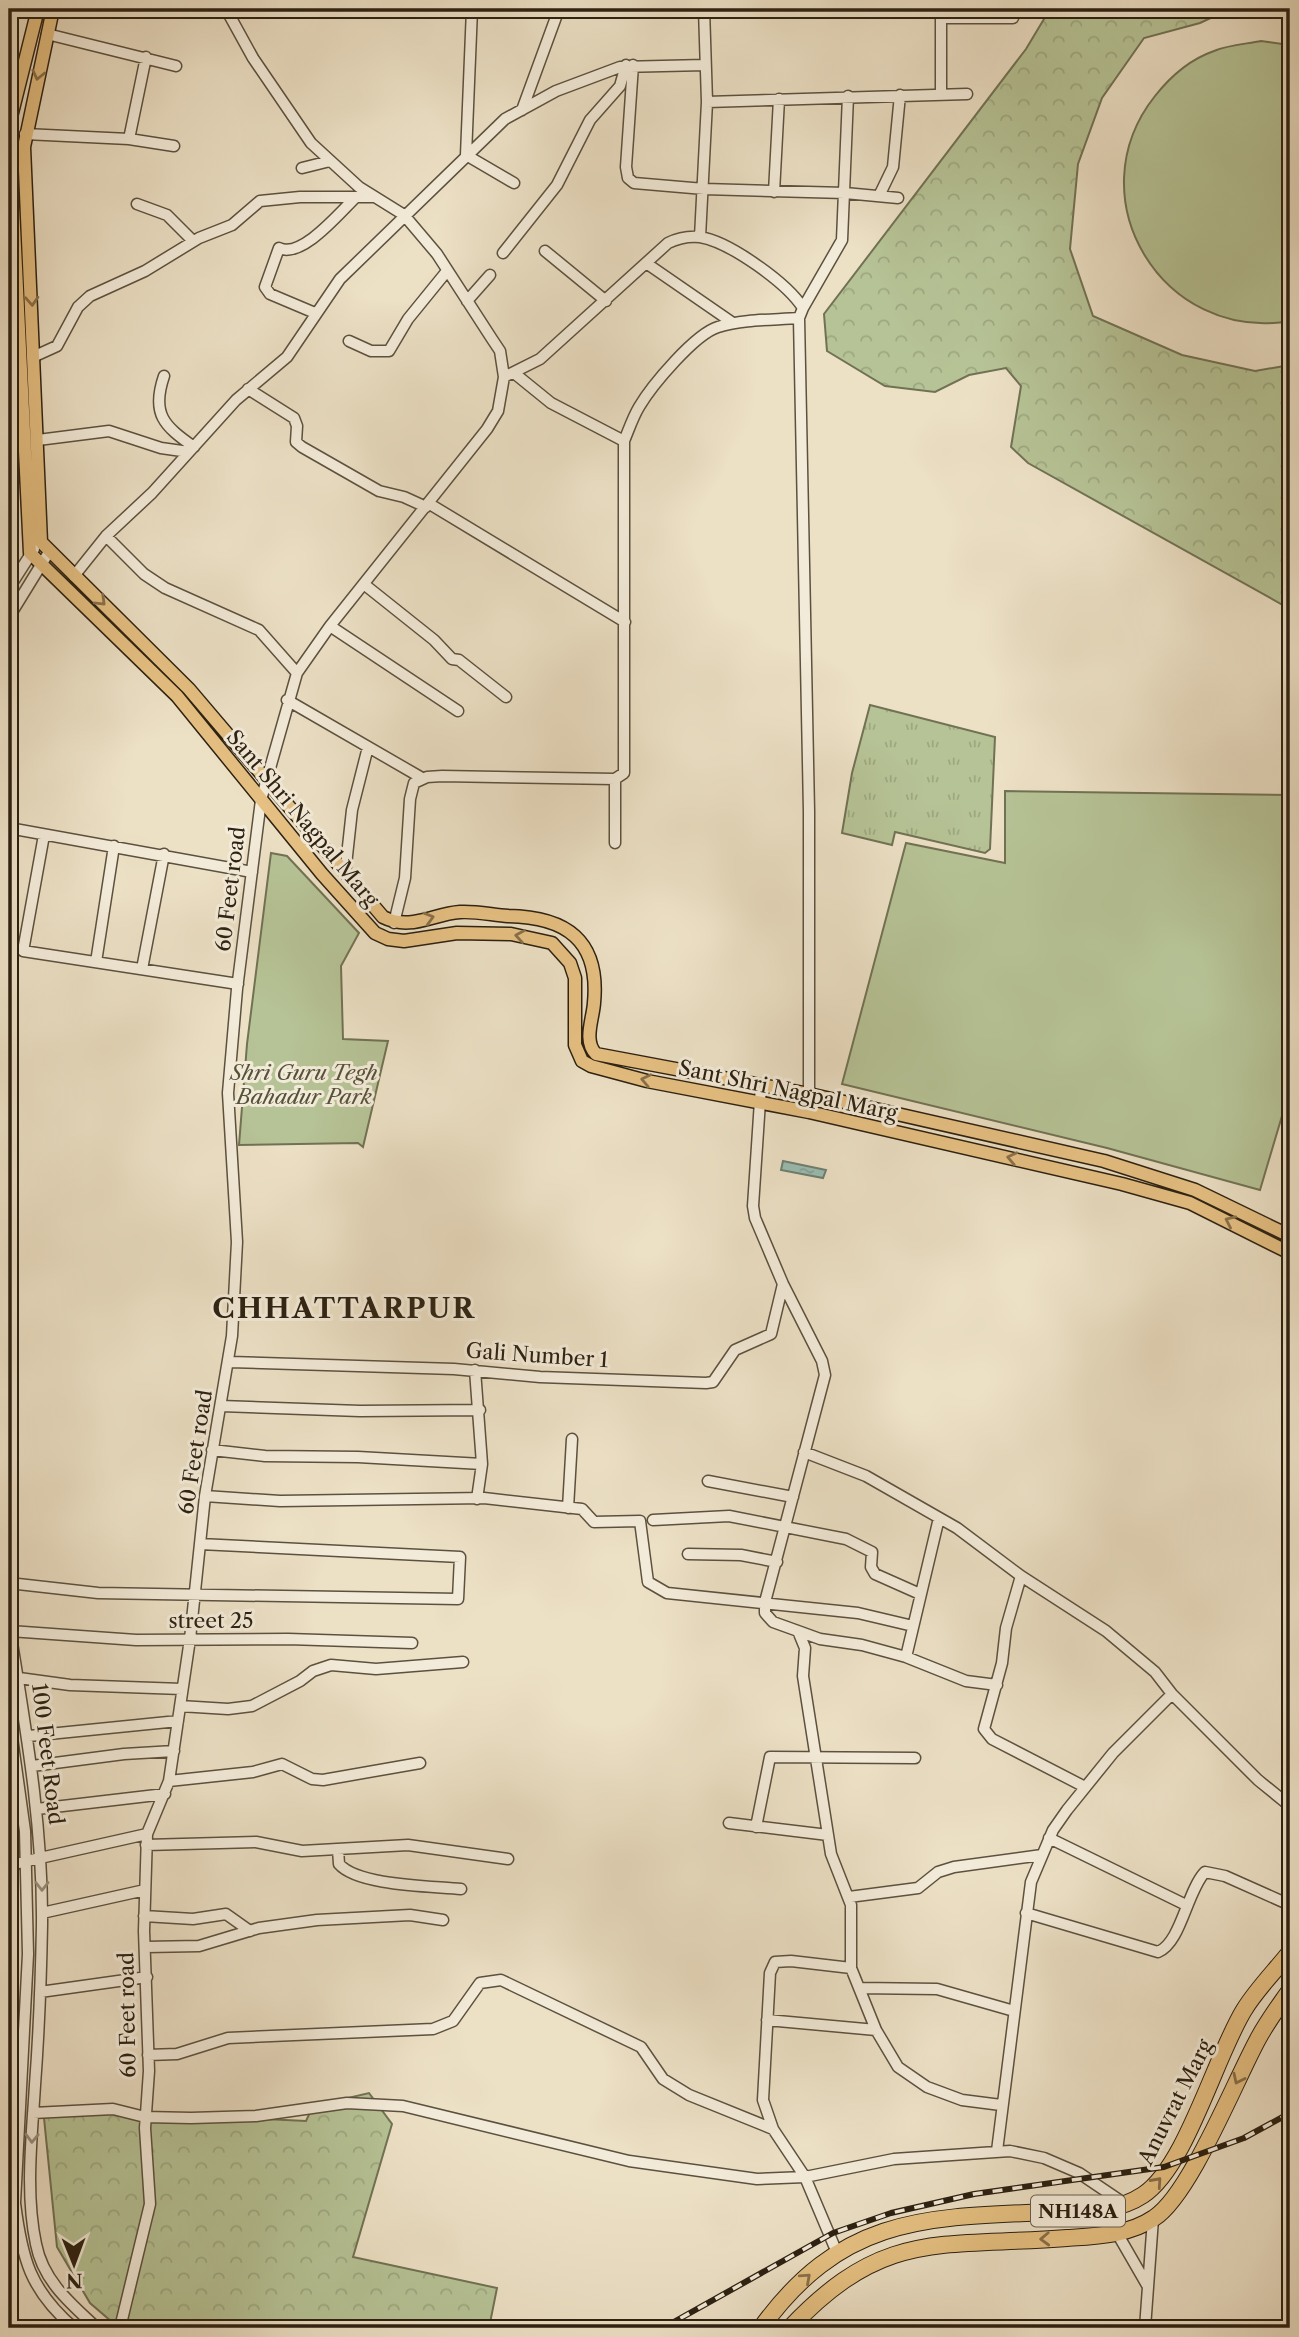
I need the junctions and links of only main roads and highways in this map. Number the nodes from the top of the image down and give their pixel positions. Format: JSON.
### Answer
{"nodes":[{"id":1,"x":38,"y":9,"type":"edge"},
{"id":2,"x":53,"y":9,"type":"edge"},
{"id":3,"x":10,"y":162,"type":"edge"},
{"id":4,"x":43,"y":552,"type":"junction"},
{"id":5,"x":1052,"y":1150,"type":"junction"},
{"id":6,"x":1047,"y":1166,"type":"junction"},
{"id":7,"x":1290,"y":1236,"type":"edge"},
{"id":8,"x":1290,"y":1253,"type":"edge"},
{"id":9,"x":1290,"y":1952,"type":"edge"},
{"id":10,"x":1290,"y":1990,"type":"edge"},
{"id":11,"x":1290,"y":2008,"type":"edge"},
{"id":12,"x":1270,"y":2019,"type":"junction"},
{"id":13,"x":761,"y":2328,"type":"edge"},
{"id":14,"x":790,"y":2328,"type":"edge"}],
"edges":[{"from":1,"to":3,"type":"main road"},
{"from":2,"to":4,"type":"main road","one_way":true},
{"from":3,"to":4,"type":"main road","name":"Sant Shri Nagpal Marg"},
{"from":4,"to":5,"type":"main road","name":"Sant Shri Nagpal Marg","one_way":true},
{"from":6,"to":4,"type":"main road","name":"Sant Shri Nagpal Marg","one_way":true},
{"from":5,"to":6,"type":"main road"},
{"from":5,"to":7,"type":"main road","name":"Sant Shri Nagpal Marg"},
{"from":8,"to":6,"type":"main road","name":"Sant Shri Nagpal Marg","one_way":true},
{"from":13,"to":9,"type":"highway","name":"Anuvrat Marg","number":"NH148A","one_way":true},
{"from":10,"to":12,"type":"highway","number":"NH148A"},
{"from":11,"to":12,"type":"main road"},
{"from":12,"to":14,"type":"highway","number":"NH148A","one_way":true}]}
